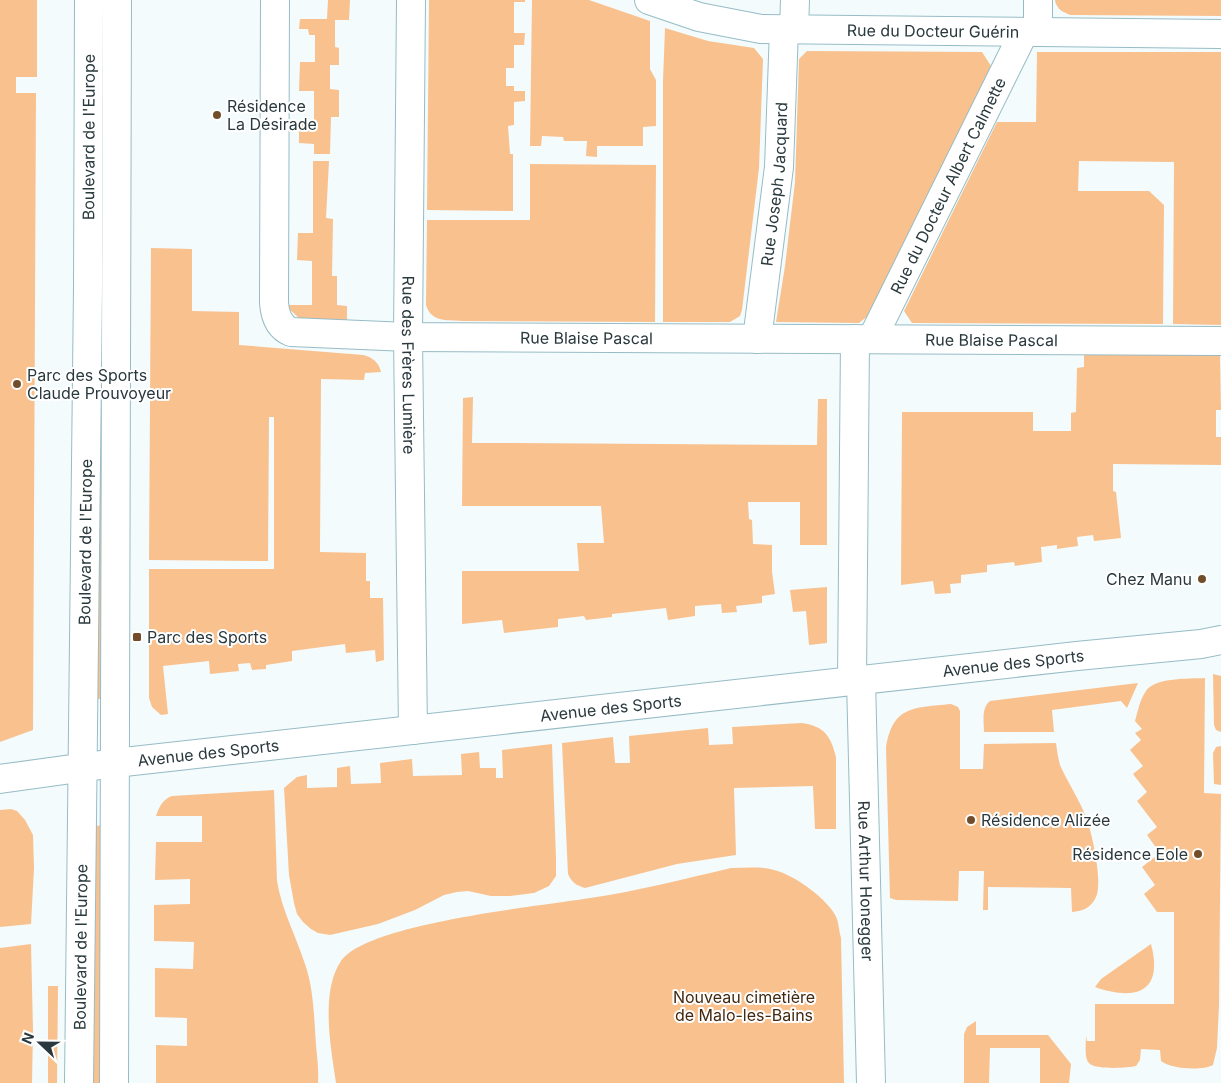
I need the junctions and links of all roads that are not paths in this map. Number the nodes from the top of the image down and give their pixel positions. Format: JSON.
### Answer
{"nodes":[{"id":1,"x":89,"y":0,"type":"edge"},
{"id":2,"x":117,"y":0,"type":"edge"},
{"id":3,"x":275,"y":0,"type":"edge"},
{"id":4,"x":411,"y":0,"type":"edge"},
{"id":5,"x":649,"y":0,"type":"edge"},
{"id":6,"x":795,"y":0,"type":"edge"},
{"id":7,"x":1038,"y":0,"type":"edge"},
{"id":8,"x":789,"y":29,"type":"junction"},
{"id":9,"x":1031,"y":32,"type":"junction"},
{"id":10,"x":1221,"y":34,"type":"edge"},
{"id":11,"x":408,"y":338,"type":"junction"},
{"id":12,"x":757,"y":339,"type":"junction"},
{"id":13,"x":864,"y":339,"type":"junction"},
{"id":14,"x":1221,"y":340,"type":"edge"},
{"id":15,"x":1221,"y":640,"type":"edge"},
{"id":16,"x":857,"y":681,"type":"junction"},
{"id":17,"x":414,"y":730,"type":"junction"},
{"id":18,"x":115,"y":763,"type":"junction"},
{"id":19,"x":82,"y":768,"type":"junction"},
{"id":20,"x":0,"y":779,"type":"edge"},
{"id":21,"x":79,"y":1083,"type":"edge"},
{"id":22,"x":114,"y":1083,"type":"edge"},
{"id":23,"x":871,"y":1083,"type":"edge"}],
"edges":[{"from":1,"to":19,"type":"street","name":"Boulevard de l'Europe"},
{"from":2,"to":18,"type":"street","name":"Boulevard de l'Europe"},
{"from":3,"to":11,"type":"street","name":"Rue Blaise Pascal"},
{"from":4,"to":11,"type":"street","name":"Rue des Frères Lumière"},
{"from":5,"to":8,"type":"street","name":"Rue du Docteur Guérin"},
{"from":6,"to":8,"type":"street","name":"Rue Joseph Jacquard"},
{"from":7,"to":9,"type":"street"},
{"from":8,"to":9,"type":"street","name":"Rue du Docteur Guérin"},
{"from":8,"to":12,"type":"street","name":"Rue Joseph Jacquard"},
{"from":9,"to":10,"type":"street","name":"Rue du Docteur Guérin"},
{"from":9,"to":13,"type":"street","name":"Rue du Docteur Albert Calmette"},
{"from":11,"to":12,"type":"street","name":"Rue Blaise Pascal"},
{"from":11,"to":17,"type":"street","name":"Rue des Frères Lumière"},
{"from":12,"to":13,"type":"street","name":"Rue Blaise Pascal"},
{"from":13,"to":14,"type":"street","name":"Rue Blaise Pascal"},
{"from":13,"to":16,"type":"street","name":"Rue du Docteur Albert Calmette"},
{"from":15,"to":16,"type":"street","name":"Avenue des Sports"},
{"from":16,"to":17,"type":"street","name":"Avenue des Sports"},
{"from":16,"to":23,"type":"street","name":"Rue Arthur Honegger"},
{"from":17,"to":18,"type":"street","name":"Avenue des Sports"},
{"from":18,"to":19,"type":"street","name":"Avenue des Sports"},
{"from":18,"to":22,"type":"street","name":"Boulevard de l'Europe"},
{"from":19,"to":20,"type":"street","name":"Avenue des Sports"},
{"from":19,"to":21,"type":"street","name":"Boulevard de l'Europe"}]}
